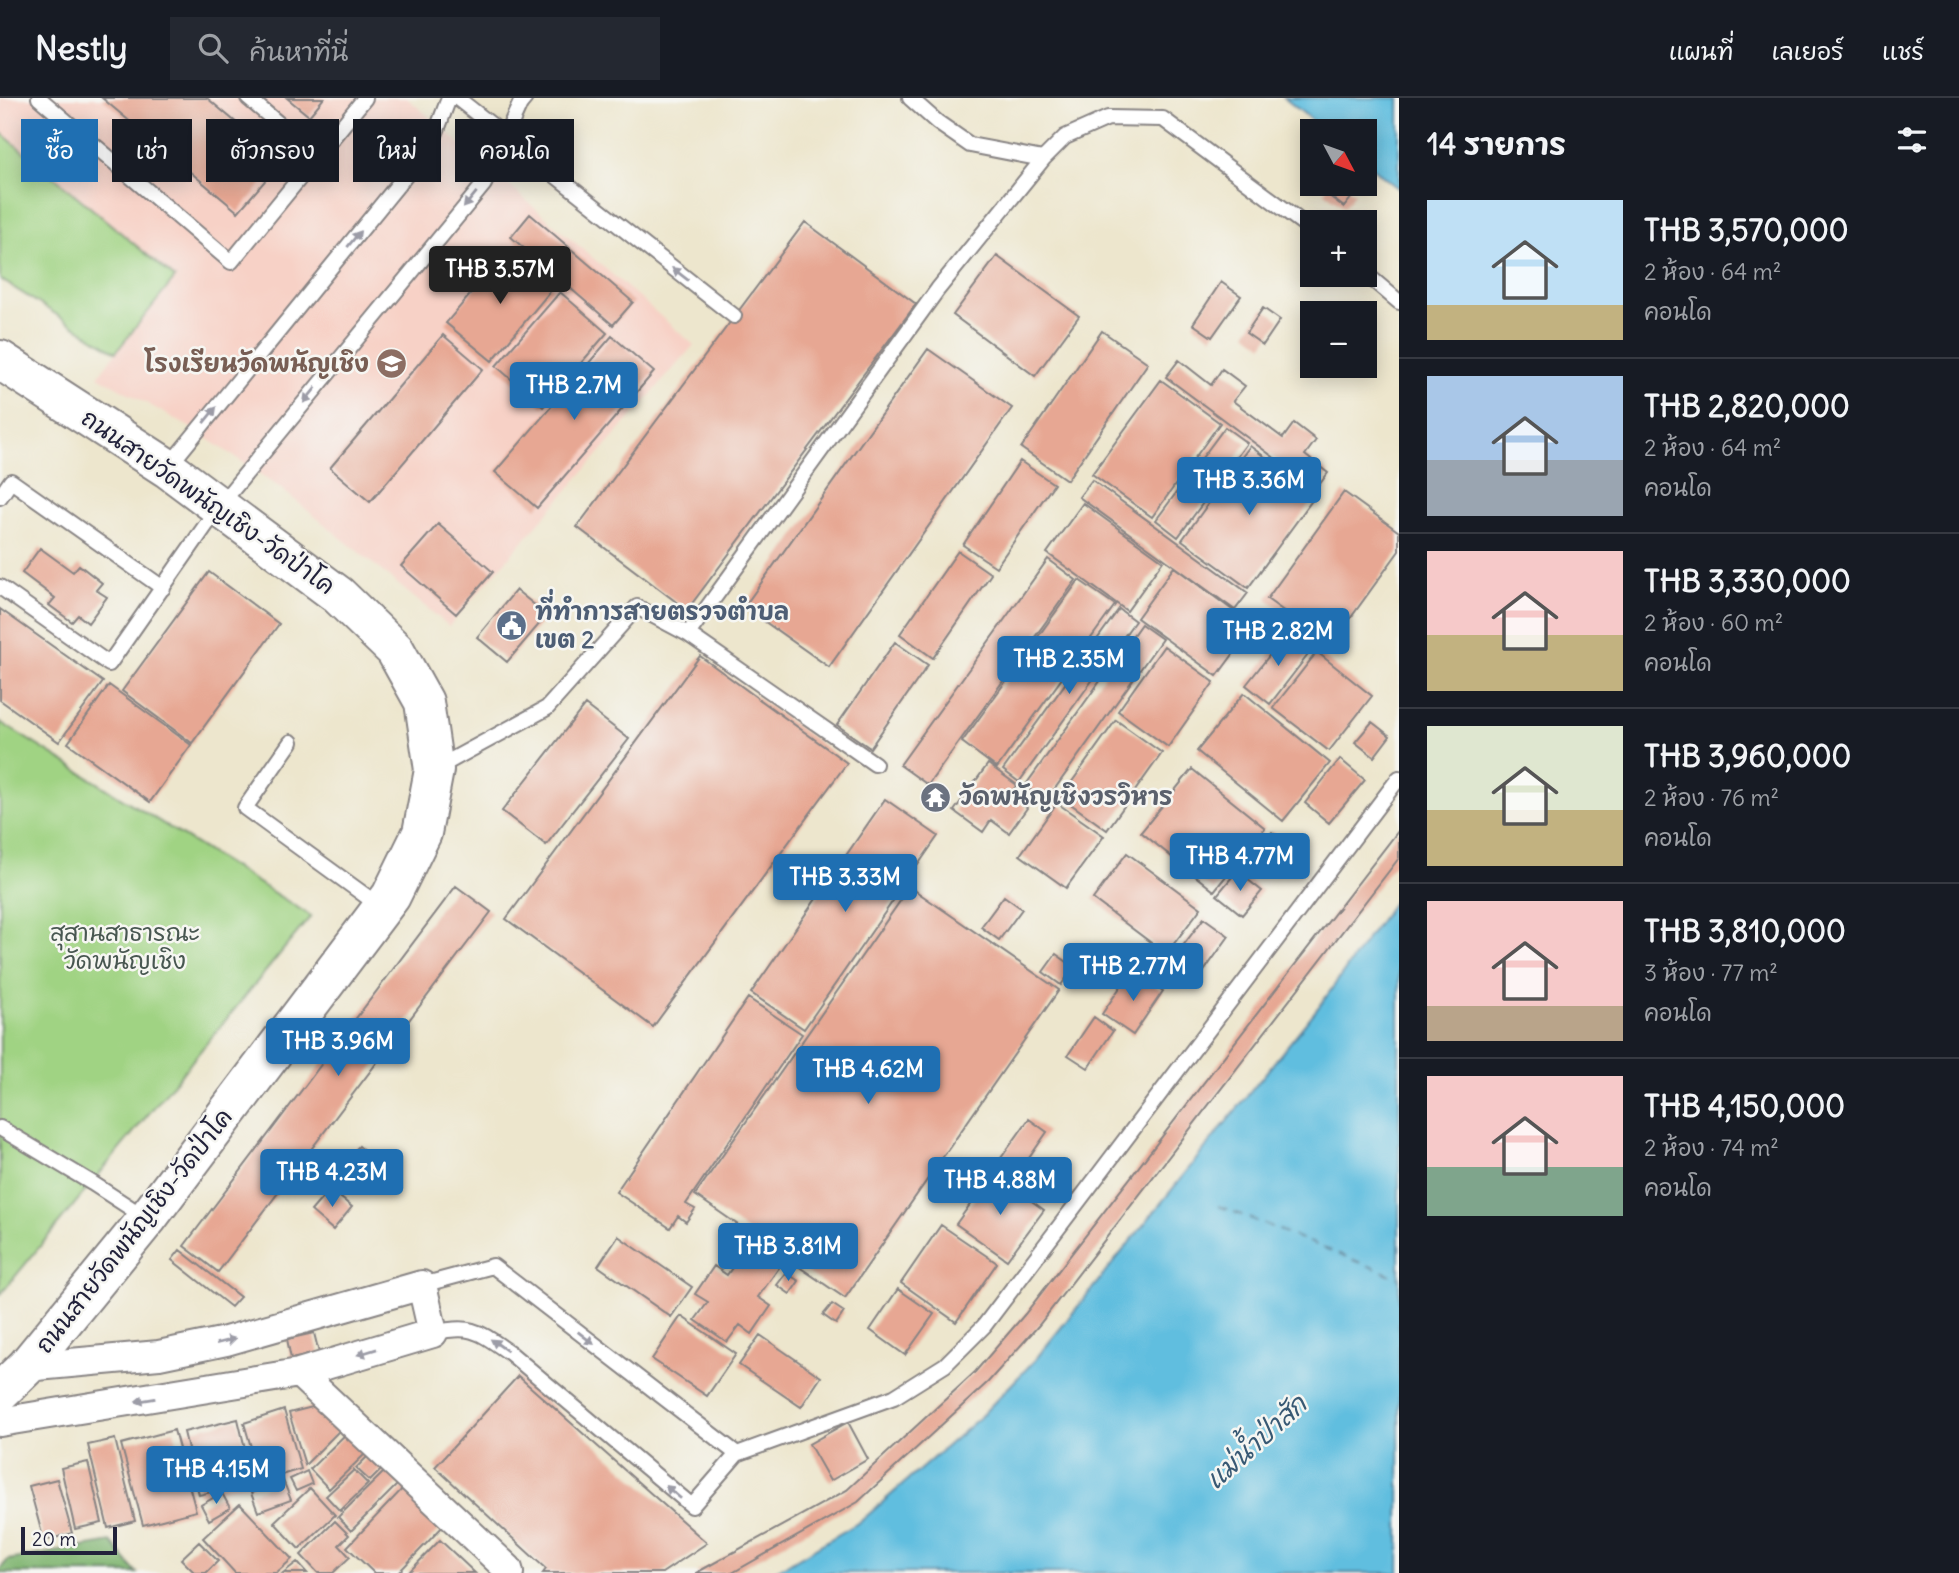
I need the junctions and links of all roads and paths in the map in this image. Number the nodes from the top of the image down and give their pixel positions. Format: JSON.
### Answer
{"nodes":[{"id":1,"x":39,"y":98,"type":"edge"},
{"id":2,"x":248,"y":98,"type":"edge"},
{"id":3,"x":365,"y":98,"type":"edge"},
{"id":4,"x":449,"y":98,"type":"edge"},
{"id":5,"x":457,"y":98,"type":"edge"},
{"id":6,"x":525,"y":98,"type":"edge"},
{"id":7,"x":910,"y":98,"type":"edge"},
{"id":8,"x":273,"y":119,"type":"edge"},
{"id":9,"x":483,"y":119,"type":"edge"},
{"id":10,"x":515,"y":119,"type":"edge"},
{"id":11,"x":339,"y":129,"type":"edge"},
{"id":12,"x":1043,"y":159,"type":"junction"},
{"id":13,"x":296,"y":182,"type":"edge"},
{"id":14,"x":485,"y":182,"type":"edge"},
{"id":15,"x":563,"y":182,"type":"edge"},
{"id":16,"x":1300,"y":221,"type":"edge"},
{"id":17,"x":1377,"y":283,"type":"edge"},
{"id":18,"x":1399,"y":302,"type":"edge"},
{"id":19,"x":734,"y":316,"type":"dead end"},
{"id":20,"x":0,"y":360,"type":"edge"},
{"id":21,"x":167,"y":468,"type":"junction"},
{"id":22,"x":0,"y":497,"type":"edge"},
{"id":23,"x":220,"y":505,"type":"junction"},
{"id":24,"x":0,"y":587,"type":"edge"},
{"id":25,"x":163,"y":588,"type":"junction"},
{"id":26,"x":688,"y":634,"type":"junction"},
{"id":27,"x":291,"y":742,"type":"dead end"},
{"id":28,"x":875,"y":764,"type":"dead end"},
{"id":29,"x":434,"y":770,"type":"junction"},
{"id":30,"x":1399,"y":778,"type":"edge"},
{"id":31,"x":383,"y":908,"type":"junction"},
{"id":32,"x":0,"y":1128,"type":"edge"},
{"id":33,"x":147,"y":1219,"type":"junction"},
{"id":34,"x":422,"y":1285,"type":"junction"},
{"id":35,"x":433,"y":1333,"type":"junction"},
{"id":36,"x":299,"y":1373,"type":"junction"},
{"id":37,"x":13,"y":1379,"type":"edge"},
{"id":38,"x":0,"y":1422,"type":"edge"},
{"id":39,"x":737,"y":1454,"type":"junction"},
{"id":40,"x":509,"y":1573,"type":"edge"}],
"edges":[{"from":1,"to":13,"type":"lane"},
{"from":2,"to":8,"type":"lane"},
{"from":3,"to":11,"type":"lane"},
{"from":21,"to":4,"type":"lane","one_way":true},
{"from":5,"to":9,"type":"lane"},
{"from":6,"to":10,"type":"lane"},
{"from":7,"to":12,"type":"lane"},
{"from":12,"to":16,"type":"lane"},
{"from":12,"to":26,"type":"lane"},
{"from":14,"to":23,"type":"lane","one_way":true},
{"from":19,"to":15,"type":"lane","one_way":true},
{"from":17,"to":18,"type":"lane"},
{"from":20,"to":21,"type":"main road","name":"ถนนสายวัดพนัญเชิง-วัดป่าโค"},
{"from":21,"to":23,"type":"main road","name":"ถนนสายวัดพนัญเชิง-วัดป่าโค"},
{"from":22,"to":25,"type":"lane"},
{"from":23,"to":25,"type":"lane"},
{"from":23,"to":29,"type":"main road","name":"ถนนสายวัดพนัญเชิง-วัดป่าโค"},
{"from":24,"to":25,"type":"lane"},
{"from":26,"to":28,"type":"lane"},
{"from":26,"to":29,"type":"lane"},
{"from":27,"to":31,"type":"lane"},
{"from":29,"to":31,"type":"main road","name":"ถนนสายวัดพนัญเชิง-วัดป่าโค"},
{"from":30,"to":39,"type":"lane"},
{"from":31,"to":33,"type":"main road","name":"ถนนสายวัดพนัญเชิง-วัดป่าโค"},
{"from":32,"to":33,"type":"lane"},
{"from":33,"to":37,"type":"main road","name":"ถนนสายวัดพนัญเชิง-วัดป่าโค"},
{"from":34,"to":35,"type":"street"},
{"from":37,"to":34,"type":"street","one_way":true},
{"from":34,"to":39,"type":"lane","one_way":true},
{"from":35,"to":36,"type":"street","one_way":true},
{"from":39,"to":35,"type":"lane","one_way":true},
{"from":36,"to":38,"type":"street","one_way":true},
{"from":36,"to":40,"type":"street"}]}
